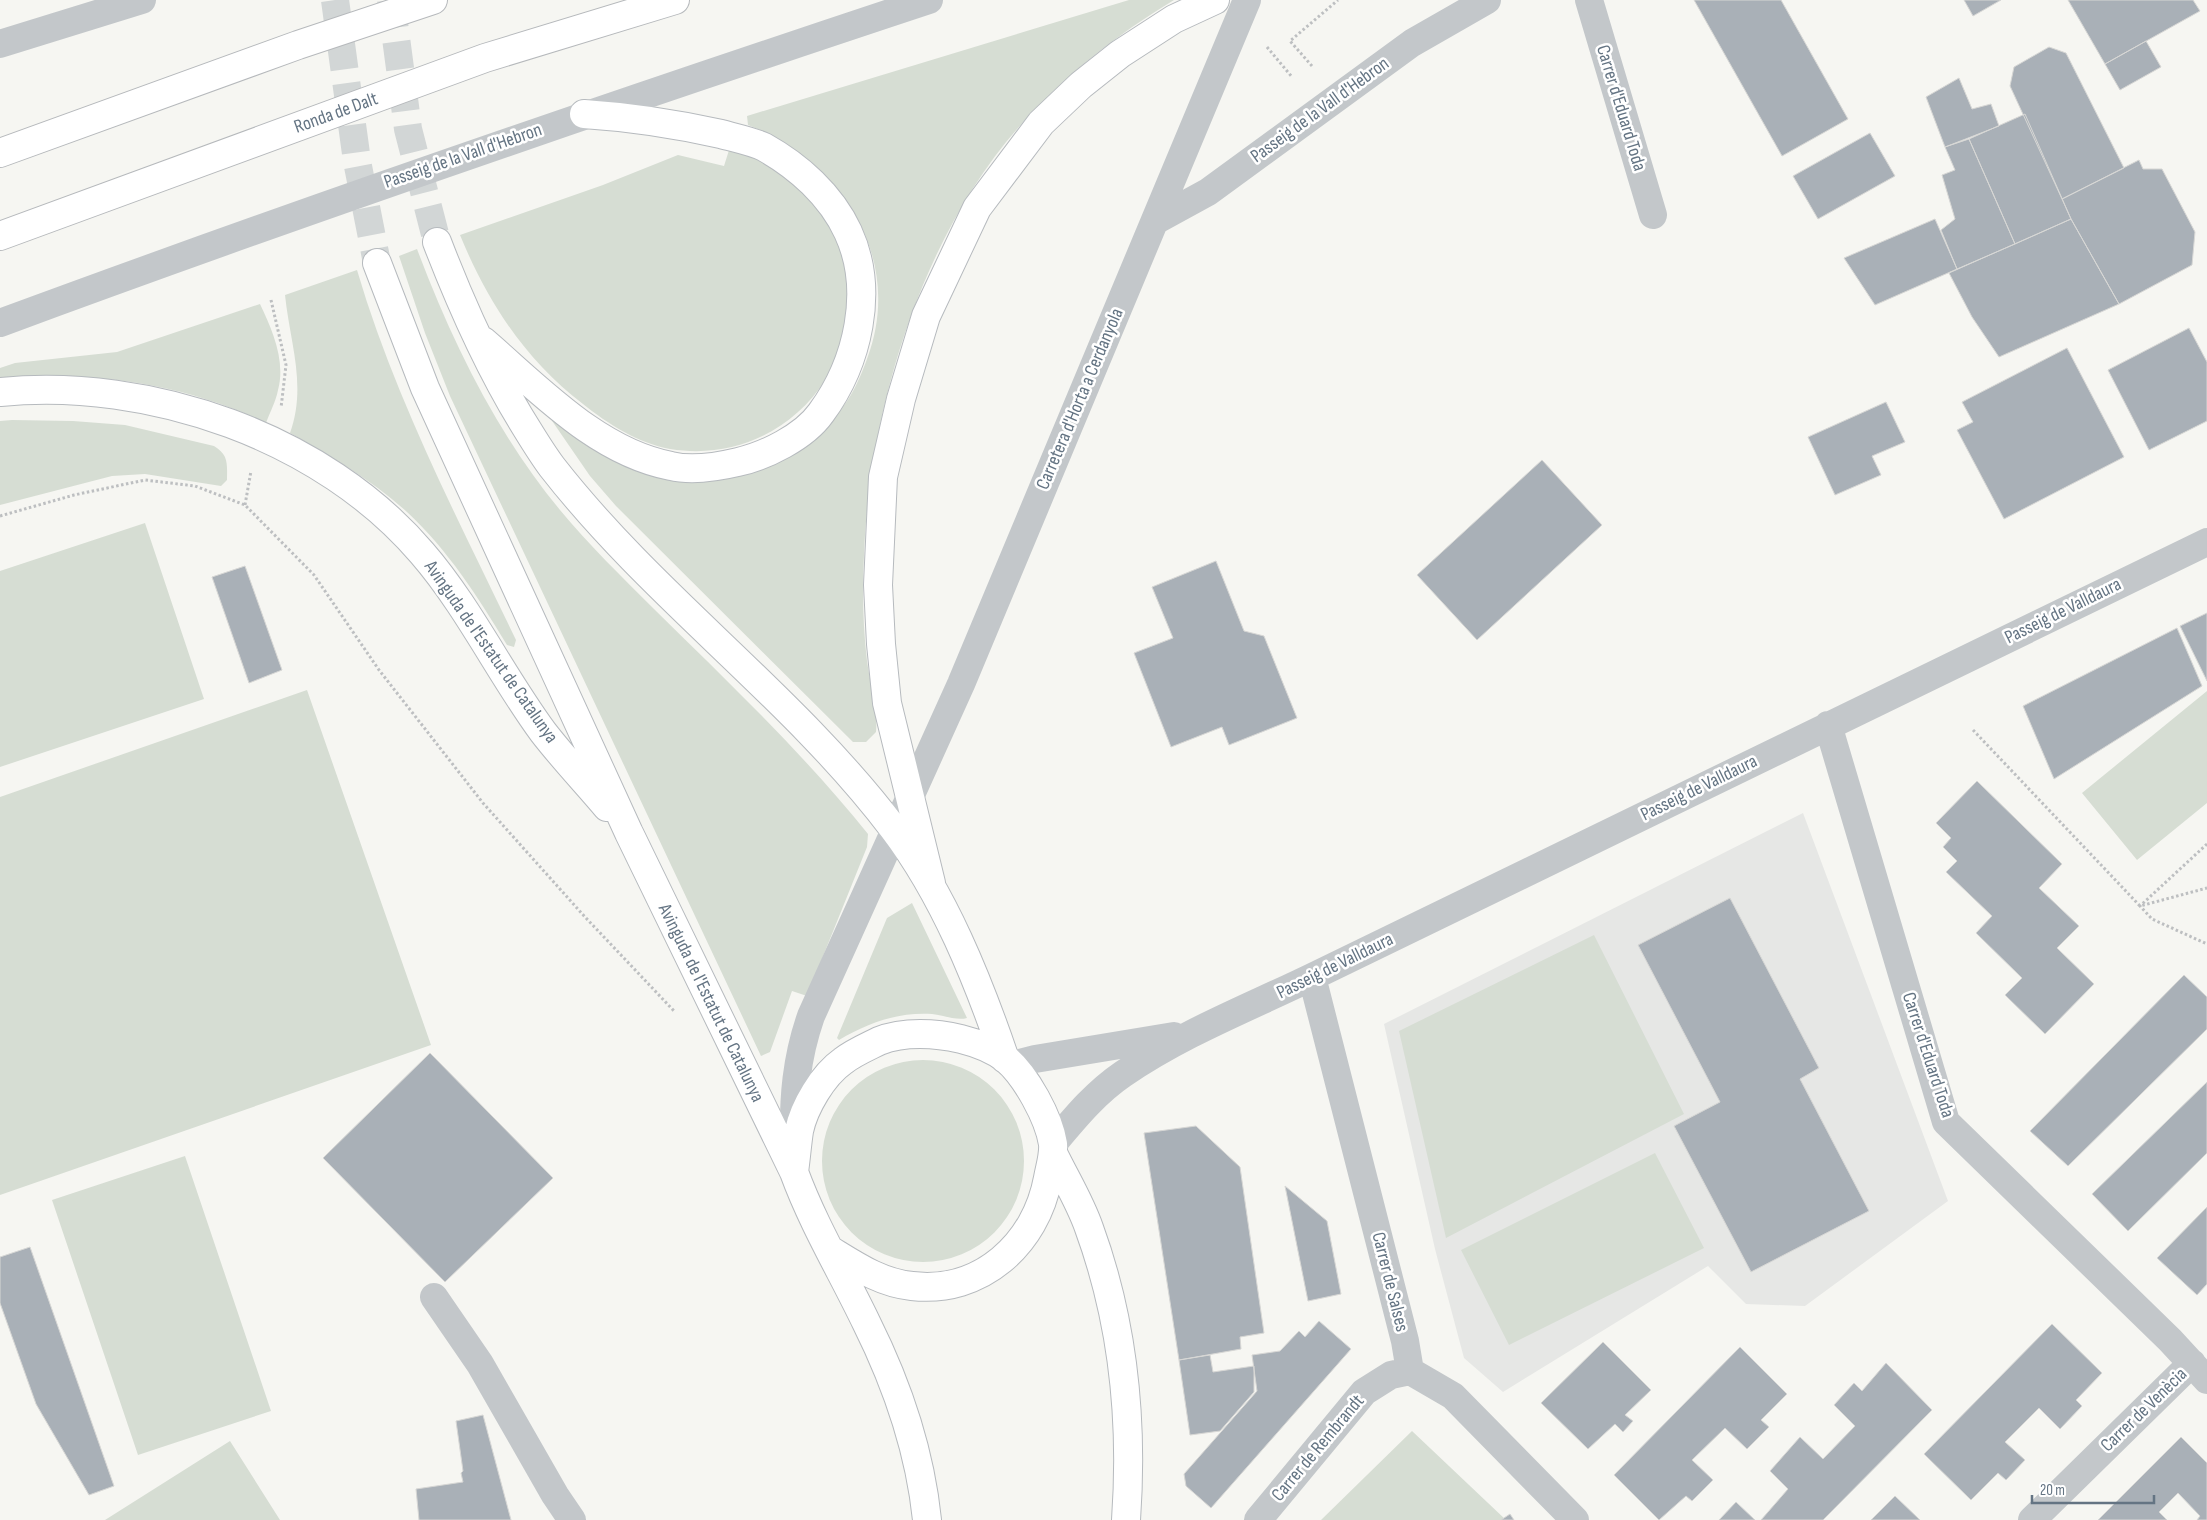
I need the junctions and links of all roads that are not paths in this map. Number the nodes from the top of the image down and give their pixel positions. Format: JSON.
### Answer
{"nodes":[{"id":1,"x":142,"y":0,"type":"edge"},
{"id":2,"x":433,"y":0,"type":"edge"},
{"id":3,"x":675,"y":0,"type":"edge"},
{"id":4,"x":930,"y":0,"type":"edge"},
{"id":5,"x":1215,"y":0,"type":"edge"},
{"id":6,"x":1247,"y":0,"type":"edge"},
{"id":7,"x":1487,"y":0,"type":"edge"},
{"id":8,"x":1589,"y":0,"type":"edge"},
{"id":9,"x":0,"y":44,"type":"edge"},
{"id":10,"x":584,"y":114,"type":"junction"},
{"id":11,"x":0,"y":153,"type":"edge"},
{"id":12,"x":1653,"y":215,"type":"dead end"},
{"id":13,"x":1155,"y":222,"type":"junction"},
{"id":14,"x":0,"y":236,"type":"edge"},
{"id":15,"x":437,"y":242,"type":"tunnel mouth"},
{"id":16,"x":377,"y":264,"type":"tunnel mouth"},
{"id":17,"x":0,"y":323,"type":"edge"},
{"id":18,"x":474,"y":332,"type":"junction"},
{"id":19,"x":0,"y":392,"type":"edge"},
{"id":20,"x":2207,"y":542,"type":"edge"},
{"id":21,"x":1828,"y":725,"type":"junction"},
{"id":22,"x":910,"y":798,"type":"junction"},
{"id":23,"x":894,"y":829,"type":"junction"},
{"id":24,"x":629,"y":833,"type":"junction"},
{"id":25,"x":931,"y":883,"type":"junction"},
{"id":26,"x":1312,"y":978,"type":"junction"},
{"id":27,"x":1190,"y":1033,"type":"junction"},
{"id":28,"x":1008,"y":1062,"type":"junction"},
{"id":29,"x":1053,"y":1148,"type":"junction"},
{"id":30,"x":794,"y":1172,"type":"junction"},
{"id":31,"x":830,"y":1250,"type":"junction"},
{"id":32,"x":434,"y":1297,"type":"dead end"},
{"id":33,"x":1410,"y":1370,"type":"junction"},
{"id":34,"x":2199,"y":1371,"type":"edge"},
{"id":35,"x":572,"y":1520,"type":"edge"},
{"id":36,"x":927,"y":1520,"type":"edge"},
{"id":37,"x":1126,"y":1520,"type":"edge"},
{"id":38,"x":1258,"y":1520,"type":"edge"},
{"id":39,"x":1575,"y":1520,"type":"edge"},
{"id":40,"x":2032,"y":1520,"type":"edge"}],
"edges":[{"from":1,"to":9,"type":"street"},
{"from":2,"to":11,"type":"main road"},
{"from":3,"to":14,"type":"main road","name":"Ronda de Dalt"},
{"from":4,"to":10,"type":"street","name":"Passeig de la Vall d'Hebron"},
{"from":5,"to":22,"type":"main road","name":"Avinguda de l'Estatut de Catalunya"},
{"from":6,"to":13,"type":"street","name":"Carretera d'Horta a Cerdanyola"},
{"from":7,"to":13,"type":"street","name":"Passeig de la Vall d'Hebron"},
{"from":8,"to":12,"type":"street","name":"Carrer d'Eduard Toda"},
{"from":10,"to":17,"type":"street","name":"Passeig de la Vall d'Hebron"},
{"from":10,"to":18,"type":"main road"},
{"from":13,"to":22,"type":"street","name":"Carretera d'Horta a Cerdanyola"},
{"from":15,"to":18,"type":"main road","name":"Avinguda de l'Estatut de Catalunya"},
{"from":16,"to":24,"type":"main road","name":"Avinguda de l'Estatut de Catalunya"},
{"from":18,"to":23,"type":"main road","name":"Avinguda de l'Estatut de Catalunya"},
{"from":19,"to":24,"type":"main road","name":"Avinguda de l'Estatut de Catalunya"},
{"from":20,"to":21,"type":"street","name":"Passeig de Valldaura"},
{"from":21,"to":26,"type":"street","name":"Passeig de Valldaura"},
{"from":21,"to":34,"type":"street","name":"Carrer d'Eduard Toda"},
{"from":22,"to":23,"type":"street","name":"Avinguda de l'Estatut de Catalunya"},
{"from":22,"to":25,"type":"main road","name":"Avinguda de l'Estatut de Catalunya"},
{"from":23,"to":25,"type":"main road","name":"Avinguda de l'Estatut de Catalunya"},
{"from":23,"to":30,"type":"street","name":"Avinguda de l'Estatut de Catalunya"},
{"from":24,"to":30,"type":"main road","name":"Avinguda de l'Estatut de Catalunya"},
{"from":25,"to":28,"type":"main road","name":"Avinguda de l'Estatut de Catalunya"},
{"from":26,"to":27,"type":"street","name":"Passeig de Valldaura"},
{"from":26,"to":33,"type":"street","name":"Carrer de Salses"},
{"from":27,"to":28,"type":"street","name":"Passeig de Valldaura"},
{"from":27,"to":29,"type":"street","name":"Passeig de Valldaura"},
{"from":28,"to":29,"type":"main road","name":"Avinguda de l'Estatut de Catalunya"},
{"from":28,"to":30,"type":"main road","name":"Avinguda de l'Estatut de Catalunya"},
{"from":29,"to":31,"type":"main road","name":"Avinguda de l'Estatut de Catalunya"},
{"from":29,"to":37,"type":"main road","name":"Avinguda de l'Estatut de Catalunya"},
{"from":30,"to":31,"type":"main road","name":"Avinguda de l'Estatut de Catalunya"},
{"from":31,"to":36,"type":"main road","name":"Avinguda de l'Estatut de Catalunya"},
{"from":32,"to":35,"type":"street"},
{"from":33,"to":38,"type":"street","name":"Carrer de Rembrandt"},
{"from":33,"to":39,"type":"street"},
{"from":34,"to":40,"type":"street","name":"Carrer de Venècia"}]}
